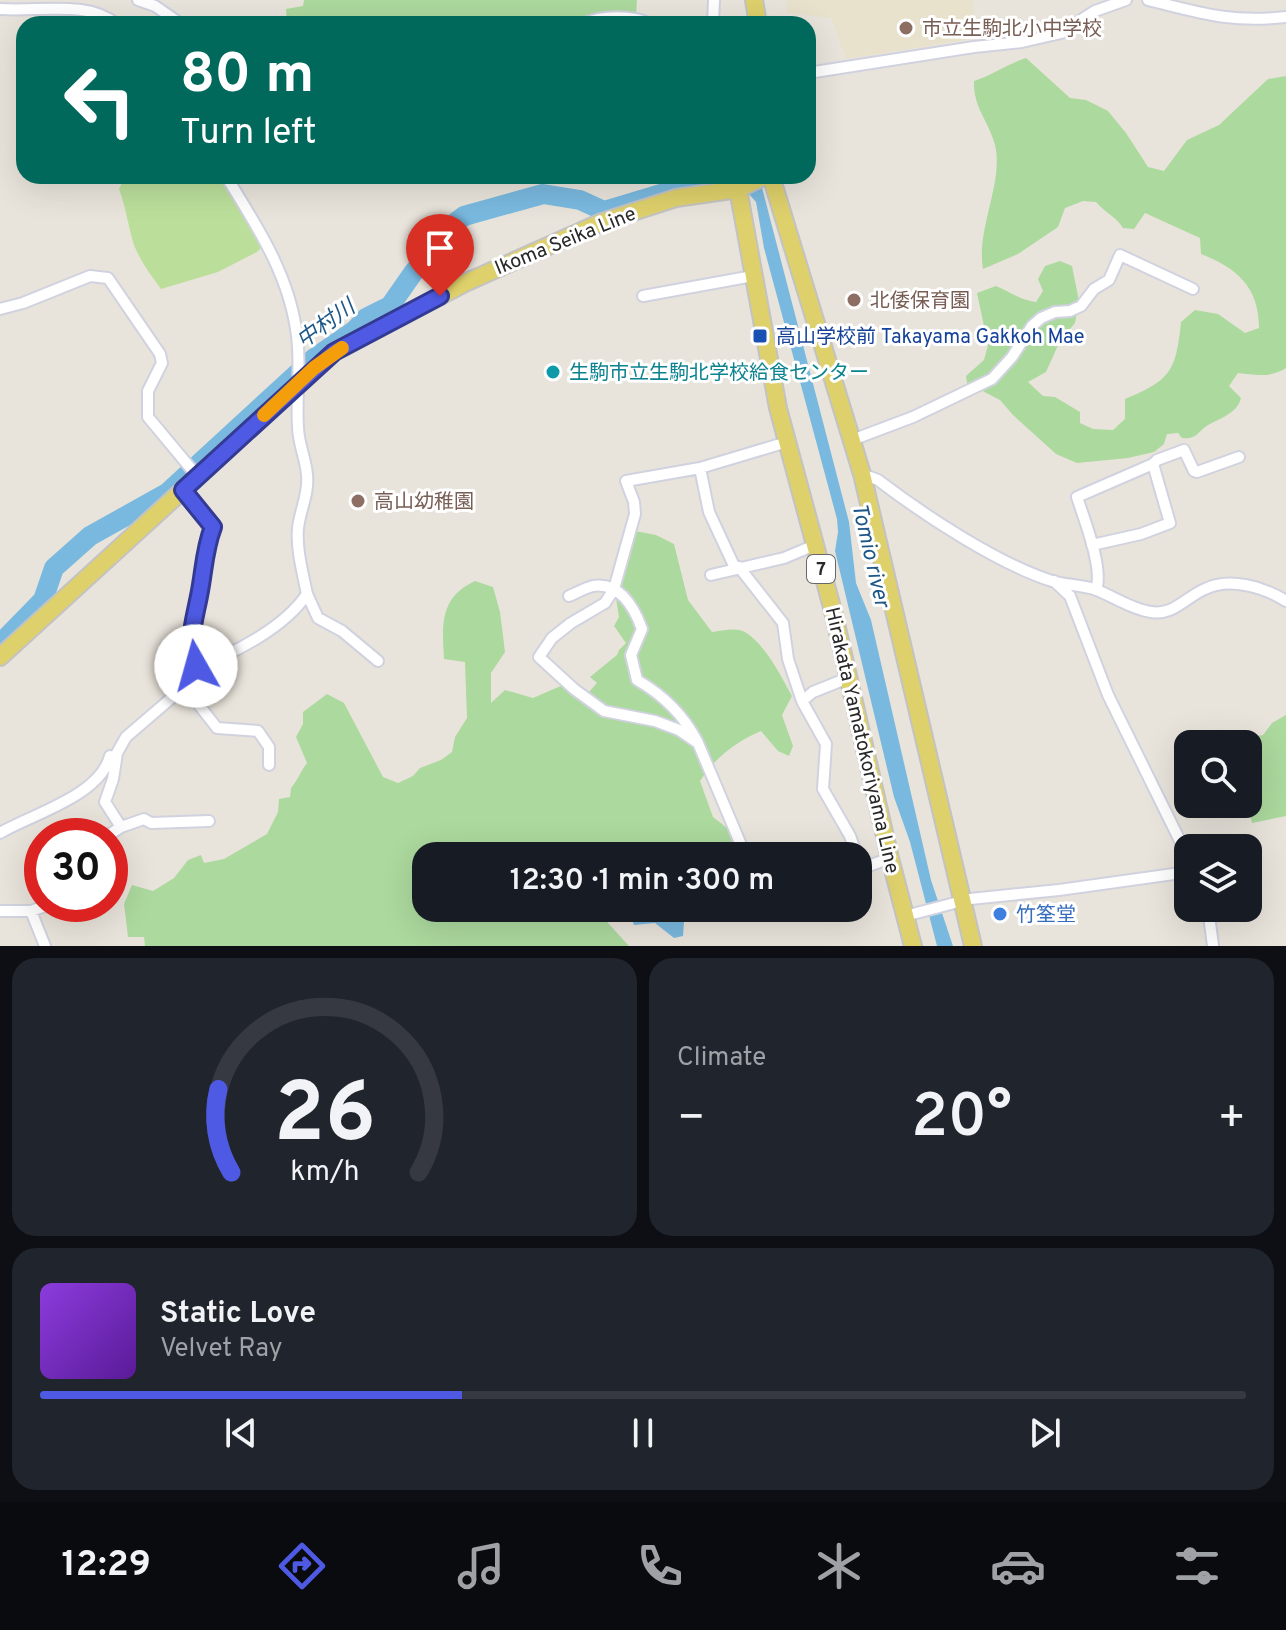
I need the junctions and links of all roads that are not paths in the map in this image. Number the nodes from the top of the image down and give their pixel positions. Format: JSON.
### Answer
{"nodes":[{"id":1,"x":138,"y":0,"type":"edge"},
{"id":2,"x":1126,"y":0,"type":"edge"},
{"id":3,"x":1148,"y":0,"type":"edge"},
{"id":4,"x":88,"y":1,"type":"edge"},
{"id":5,"x":0,"y":9,"type":"edge"},
{"id":6,"x":108,"y":16,"type":"edge"},
{"id":7,"x":169,"y":16,"type":"edge"},
{"id":8,"x":1286,"y":17,"type":"edge"},
{"id":9,"x":816,"y":72,"type":"edge"},
{"id":10,"x":231,"y":184,"type":"edge"},
{"id":11,"x":738,"y":184,"type":"edge"},
{"id":12,"x":773,"y":184,"type":"edge"},
{"id":13,"x":753,"y":276,"type":"junction"},
{"id":14,"x":1193,"y":289,"type":"dead end"},
{"id":15,"x":643,"y":296,"type":"dead end"},
{"id":16,"x":0,"y":309,"type":"edge"},
{"id":17,"x":299,"y":377,"type":"junction"},
{"id":18,"x":852,"y":440,"type":"junction"},
{"id":19,"x":787,"y":442,"type":"junction"},
{"id":20,"x":1239,"y":457,"type":"dead end"},
{"id":21,"x":1153,"y":464,"type":"junction"},
{"id":22,"x":700,"y":468,"type":"junction"},
{"id":23,"x":862,"y":474,"type":"junction"},
{"id":24,"x":198,"y":477,"type":"junction"},
{"id":25,"x":183,"y":490,"type":"junction"},
{"id":26,"x":815,"y":545,"type":"junction"},
{"id":27,"x":1092,"y":545,"type":"junction"},
{"id":28,"x":737,"y":568,"type":"junction"},
{"id":29,"x":711,"y":575,"type":"dead end"},
{"id":30,"x":1054,"y":581,"type":"junction"},
{"id":31,"x":614,"y":589,"type":"junction"},
{"id":32,"x":1096,"y":590,"type":"junction"},
{"id":33,"x":307,"y":594,"type":"junction"},
{"id":34,"x":569,"y":596,"type":"dead end"},
{"id":35,"x":1286,"y":601,"type":"edge"},
{"id":36,"x":0,"y":657,"type":"edge"},
{"id":37,"x":378,"y":661,"type":"dead end"},
{"id":38,"x":196,"y":666,"type":"junction"},
{"id":39,"x":848,"y":678,"type":"junction"},
{"id":40,"x":190,"y":681,"type":"junction"},
{"id":41,"x":802,"y":701,"type":"junction"},
{"id":42,"x":126,"y":737,"type":"junction"},
{"id":43,"x":698,"y":743,"type":"junction"},
{"id":44,"x":269,"y":765,"type":"dead end"},
{"id":45,"x":115,"y":818,"type":"edge"},
{"id":46,"x":209,"y":821,"type":"dead end"},
{"id":47,"x":128,"y":825,"type":"edge"},
{"id":48,"x":0,"y":833,"type":"edge"},
{"id":49,"x":1177,"y":834,"type":"edge"},
{"id":50,"x":740,"y":842,"type":"edge"},
{"id":51,"x":852,"y":842,"type":"edge"},
{"id":52,"x":890,"y":858,"type":"junction"},
{"id":53,"x":872,"y":861,"type":"edge"},
{"id":54,"x":1174,"y":874,"type":"edge"},
{"id":55,"x":959,"y":902,"type":"junction"},
{"id":56,"x":0,"y":911,"type":"edge"},
{"id":57,"x":24,"y":911,"type":"edge"},
{"id":58,"x":909,"y":914,"type":"junction"},
{"id":59,"x":35,"y":922,"type":"edge"},
{"id":60,"x":1210,"y":922,"type":"edge"},
{"id":61,"x":45,"y":946,"type":"edge"},
{"id":62,"x":913,"y":946,"type":"edge"},
{"id":63,"x":973,"y":946,"type":"edge"},
{"id":64,"x":1213,"y":946,"type":"edge"}],
"edges":[{"from":1,"to":7,"type":"street"},
{"from":2,"to":9,"type":"street"},
{"from":3,"to":8,"type":"street"},
{"from":4,"to":5,"type":"street"},
{"from":4,"to":6,"type":"street"},
{"from":10,"to":17,"type":"street"},
{"from":11,"to":13,"type":"main road","name":"Hirakata Yamatokoriyama Line","number":"7"},
{"from":11,"to":17,"type":"main road","name":"Ikoma Seika Line"},
{"from":12,"to":18,"type":"main road"},
{"from":13,"to":15,"type":"street"},
{"from":13,"to":19,"type":"main road","name":"Hirakata Yamatokoriyama Line","number":"7"},
{"from":14,"to":18,"type":"street"},
{"from":16,"to":24,"type":"street"},
{"from":17,"to":24,"type":"main road","name":"Ikoma Seika Line"},
{"from":17,"to":33,"type":"street"},
{"from":18,"to":23,"type":"main road"},
{"from":19,"to":22,"type":"street"},
{"from":19,"to":26,"type":"main road","name":"Hirakata Yamatokoriyama Line","number":"7"},
{"from":20,"to":21,"type":"street"},
{"from":21,"to":27,"type":"street"},
{"from":21,"to":27,"type":"street"},
{"from":22,"to":28,"type":"street"},
{"from":22,"to":31,"type":"street"},
{"from":23,"to":30,"type":"street"},
{"from":23,"to":55,"type":"main road"},
{"from":24,"to":25,"type":"main road","name":"Ikoma Seika Line"},
{"from":25,"to":36,"type":"main road","name":"Ikoma Seika Line"},
{"from":25,"to":38,"type":"street"},
{"from":26,"to":28,"type":"street"},
{"from":26,"to":39,"type":"main road","name":"Hirakata Yamatokoriyama Line","number":"7"},
{"from":27,"to":32,"type":"street"},
{"from":28,"to":29,"type":"street"},
{"from":28,"to":41,"type":"street"},
{"from":30,"to":32,"type":"street"},
{"from":30,"to":49,"type":"street"},
{"from":31,"to":34,"type":"street"},
{"from":31,"to":43,"type":"street"},
{"from":31,"to":43,"type":"street"},
{"from":32,"to":35,"type":"street"},
{"from":33,"to":37,"type":"street"},
{"from":33,"to":38,"type":"street"},
{"from":38,"to":40,"type":"street"},
{"from":39,"to":41,"type":"street"},
{"from":39,"to":52,"type":"main road","name":"Hirakata Yamatokoriyama Line","number":"7"},
{"from":40,"to":42,"type":"street"},
{"from":40,"to":44,"type":"street"},
{"from":41,"to":51,"type":"street"},
{"from":42,"to":45,"type":"street"},
{"from":42,"to":48,"type":"street"},
{"from":43,"to":50,"type":"street"},
{"from":46,"to":47,"type":"street"},
{"from":52,"to":53,"type":"street"},
{"from":52,"to":58,"type":"main road","name":"Hirakata Yamatokoriyama Line","number":"7"},
{"from":54,"to":55,"type":"street"},
{"from":55,"to":58,"type":"street"},
{"from":55,"to":63,"type":"main road"},
{"from":56,"to":57,"type":"street"},
{"from":58,"to":62,"type":"main road","name":"Hirakata Yamatokoriyama Line","number":"7"},
{"from":59,"to":61,"type":"street"},
{"from":60,"to":64,"type":"street"}]}
